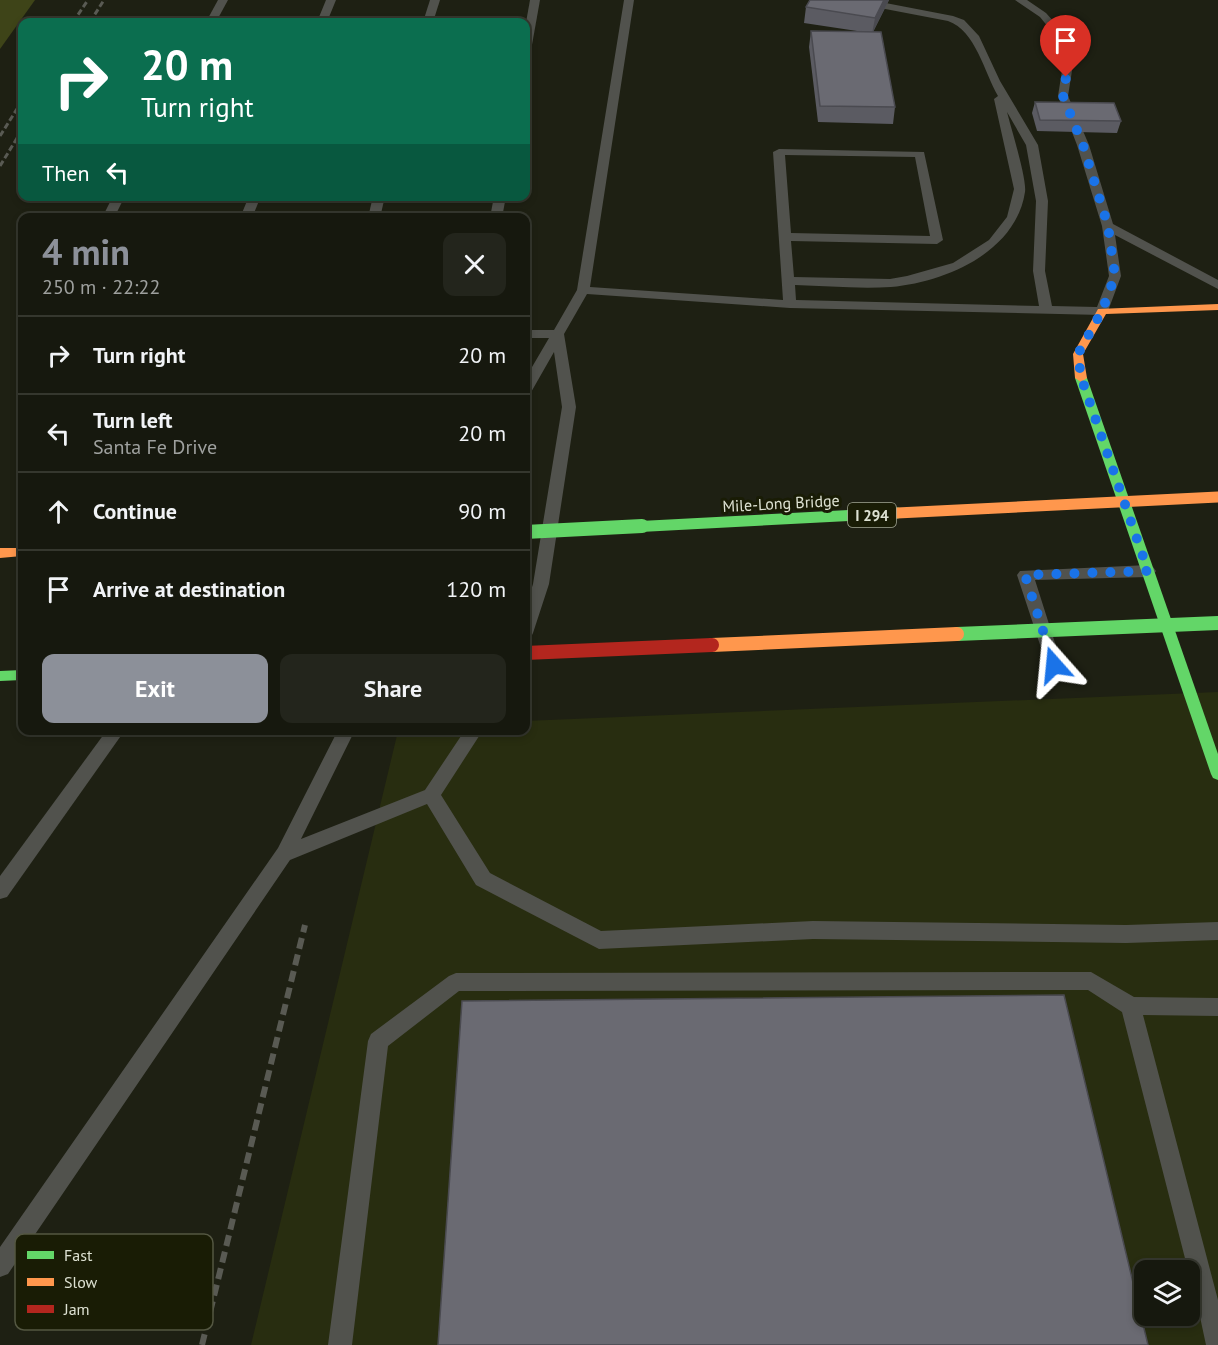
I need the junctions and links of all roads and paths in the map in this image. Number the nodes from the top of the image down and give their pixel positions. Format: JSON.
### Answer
{"nodes":[{"id":1,"x":223,"y":0,"type":"edge"},
{"id":2,"x":331,"y":0,"type":"edge"},
{"id":3,"x":435,"y":0,"type":"edge"},
{"id":4,"x":535,"y":0,"type":"edge"},
{"id":5,"x":629,"y":0,"type":"edge"},
{"id":6,"x":854,"y":0,"type":"edge"},
{"id":7,"x":1019,"y":1,"type":"edge"},
{"id":8,"x":213,"y":18,"type":"edge"},
{"id":9,"x":324,"y":18,"type":"edge"},
{"id":10,"x":429,"y":18,"type":"edge"},
{"id":11,"x":530,"y":28,"type":"edge"},
{"id":12,"x":995,"y":81,"type":"junction"},
{"id":13,"x":1108,"y":226,"type":"junction"},
{"id":14,"x":785,"y":237,"type":"junction"},
{"id":15,"x":788,"y":281,"type":"junction"},
{"id":16,"x":1218,"y":285,"type":"edge"},
{"id":17,"x":583,"y":290,"type":"junction"},
{"id":18,"x":790,"y":304,"type":"junction"},
{"id":19,"x":1218,"y":307,"type":"edge"},
{"id":20,"x":1046,"y":310,"type":"junction"},
{"id":21,"x":1102,"y":311,"type":"junction"},
{"id":22,"x":530,"y":334,"type":"edge"},
{"id":23,"x":558,"y":334,"type":"junction"},
{"id":24,"x":530,"y":382,"type":"edge"},
{"id":25,"x":1218,"y":497,"type":"edge"},
{"id":26,"x":530,"y":532,"type":"edge"},
{"id":27,"x":18,"y":552,"type":"edge"},
{"id":28,"x":0,"y":553,"type":"edge"},
{"id":29,"x":1148,"y":571,"type":"junction"},
{"id":30,"x":530,"y":618,"type":"edge"},
{"id":31,"x":1218,"y":623,"type":"edge"},
{"id":32,"x":530,"y":653,"type":"edge"},
{"id":33,"x":1054,"y":665,"type":"dead end"},
{"id":34,"x":18,"y":675,"type":"edge"},
{"id":35,"x":0,"y":676,"type":"edge"},
{"id":36,"x":113,"y":735,"type":"edge"},
{"id":37,"x":344,"y":735,"type":"edge"},
{"id":38,"x":472,"y":735,"type":"edge"},
{"id":39,"x":1218,"y":774,"type":"edge"},
{"id":40,"x":431,"y":795,"type":"junction"},
{"id":41,"x":284,"y":854,"type":"junction"},
{"id":42,"x":0,"y":891,"type":"edge"},
{"id":43,"x":1218,"y":931,"type":"edge"},
{"id":44,"x":1131,"y":1006,"type":"junction"},
{"id":45,"x":1218,"y":1007,"type":"edge"},
{"id":46,"x":22,"y":1234,"type":"edge"},
{"id":47,"x":15,"y":1244,"type":"edge"},
{"id":48,"x":0,"y":1266,"type":"edge"},
{"id":49,"x":340,"y":1345,"type":"edge"},
{"id":50,"x":1218,"y":1345,"type":"edge"}],
"edges":[{"from":1,"to":8,"type":"lane"},
{"from":2,"to":9,"type":"lane"},
{"from":3,"to":10,"type":"lane"},
{"from":4,"to":11,"type":"lane"},
{"from":5,"to":17,"type":"lane"},
{"from":6,"to":12,"type":"lane"},
{"from":7,"to":13,"type":"lane"},
{"from":12,"to":15,"type":"lane"},
{"from":12,"to":20,"type":"lane"},
{"from":13,"to":16,"type":"lane"},
{"from":13,"to":21,"type":"lane"},
{"from":14,"to":14,"type":"lane"},
{"from":14,"to":15,"type":"lane"},
{"from":15,"to":18,"type":"lane"},
{"from":17,"to":18,"type":"lane"},
{"from":17,"to":23,"type":"lane"},
{"from":18,"to":20,"type":"lane"},
{"from":19,"to":21,"type":"main road"},
{"from":20,"to":21,"type":"lane"},
{"from":21,"to":29,"type":"main road"},
{"from":22,"to":23,"type":"lane"},
{"from":23,"to":24,"type":"lane"},
{"from":23,"to":30,"type":"lane"},
{"from":25,"to":26,"type":"main road","name":"Mile-Long Bridge","number":"I 294","bridge":true},
{"from":27,"to":28,"type":"main road"},
{"from":29,"to":33,"type":"lane"},
{"from":29,"to":39,"type":"main road"},
{"from":31,"to":32,"type":"main road","bridge":true},
{"from":34,"to":35,"type":"main road"},
{"from":36,"to":42,"type":"lane"},
{"from":37,"to":41,"type":"lane"},
{"from":38,"to":40,"type":"lane"},
{"from":40,"to":41,"type":"lane"},
{"from":40,"to":43,"type":"lane"},
{"from":41,"to":46,"type":"lane"},
{"from":44,"to":45,"type":"lane"},
{"from":44,"to":49,"type":"lane"},
{"from":44,"to":50,"type":"lane"},
{"from":47,"to":48,"type":"lane"}]}
